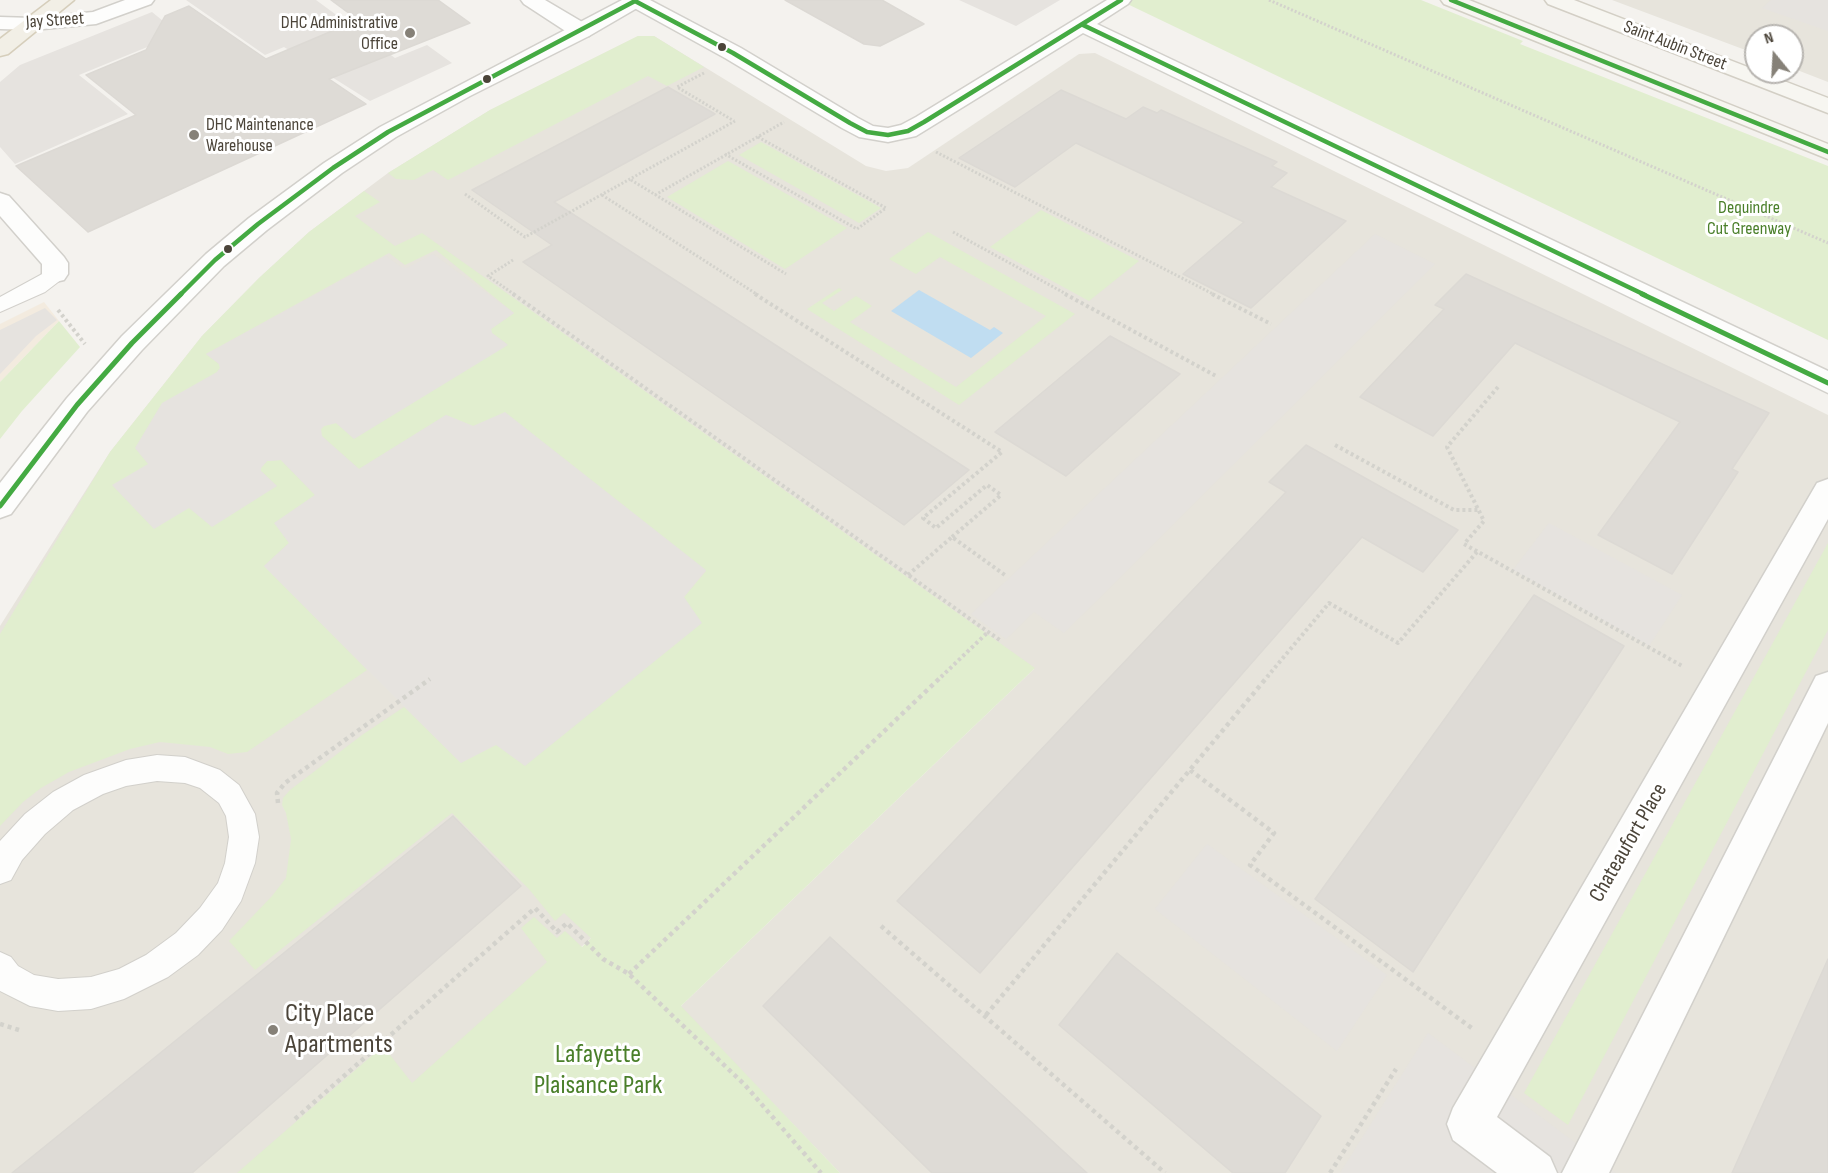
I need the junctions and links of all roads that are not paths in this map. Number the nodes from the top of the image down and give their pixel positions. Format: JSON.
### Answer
{"nodes":[{"id":1,"x":64,"y":0,"type":"edge"},
{"id":2,"x":144,"y":0,"type":"edge"},
{"id":3,"x":531,"y":0,"type":"edge"},
{"id":4,"x":635,"y":0,"type":"edge"},
{"id":5,"x":1121,"y":0,"type":"edge"},
{"id":6,"x":1451,"y":0,"type":"edge"},
{"id":7,"x":1555,"y":0,"type":"edge"},
{"id":8,"x":0,"y":23,"type":"edge"},
{"id":9,"x":33,"y":24,"type":"junction"},
{"id":10,"x":1083,"y":25,"type":"junction"},
{"id":11,"x":581,"y":31,"type":"junction"},
{"id":12,"x":0,"y":49,"type":"edge"},
{"id":13,"x":1828,"y":106,"type":"edge"},
{"id":14,"x":1828,"y":152,"type":"edge"},
{"id":15,"x":0,"y":201,"type":"edge"},
{"id":16,"x":55,"y":274,"type":"joint"},
{"id":17,"x":0,"y":305,"type":"edge"},
{"id":18,"x":1828,"y":383,"type":"edge"},
{"id":19,"x":1828,"y":491,"type":"edge"},
{"id":20,"x":0,"y":506,"type":"edge"},
{"id":21,"x":1828,"y":687,"type":"edge"},
{"id":22,"x":0,"y":870,"type":"edge"},
{"id":23,"x":0,"y":968,"type":"edge"},
{"id":24,"x":1534,"y":1173,"type":"edge"},
{"id":25,"x":1585,"y":1173,"type":"edge"}],
"edges":[{"from":1,"to":9,"type":"main road"},
{"from":2,"to":9,"type":"street","name":"Jay Street"},
{"from":3,"to":11,"type":"street"},
{"from":4,"to":10,"type":"street"},
{"from":4,"to":11,"type":"street"},
{"from":5,"to":10,"type":"street"},
{"from":6,"to":14,"type":"main road","name":"Saint Aubin Street"},
{"from":7,"to":13,"type":"main road","name":"Saint Aubin Street"},
{"from":8,"to":9,"type":"street","name":"Jay Street"},
{"from":9,"to":12,"type":"main road"},
{"from":10,"to":18,"type":"street"},
{"from":11,"to":20,"type":"street"},
{"from":15,"to":16,"type":"street"},
{"from":16,"to":17,"type":"lane"},
{"from":19,"to":24,"type":"street","name":"Chateaufort Place"},
{"from":21,"to":25,"type":"street"},
{"from":22,"to":23,"type":"lane"}]}
